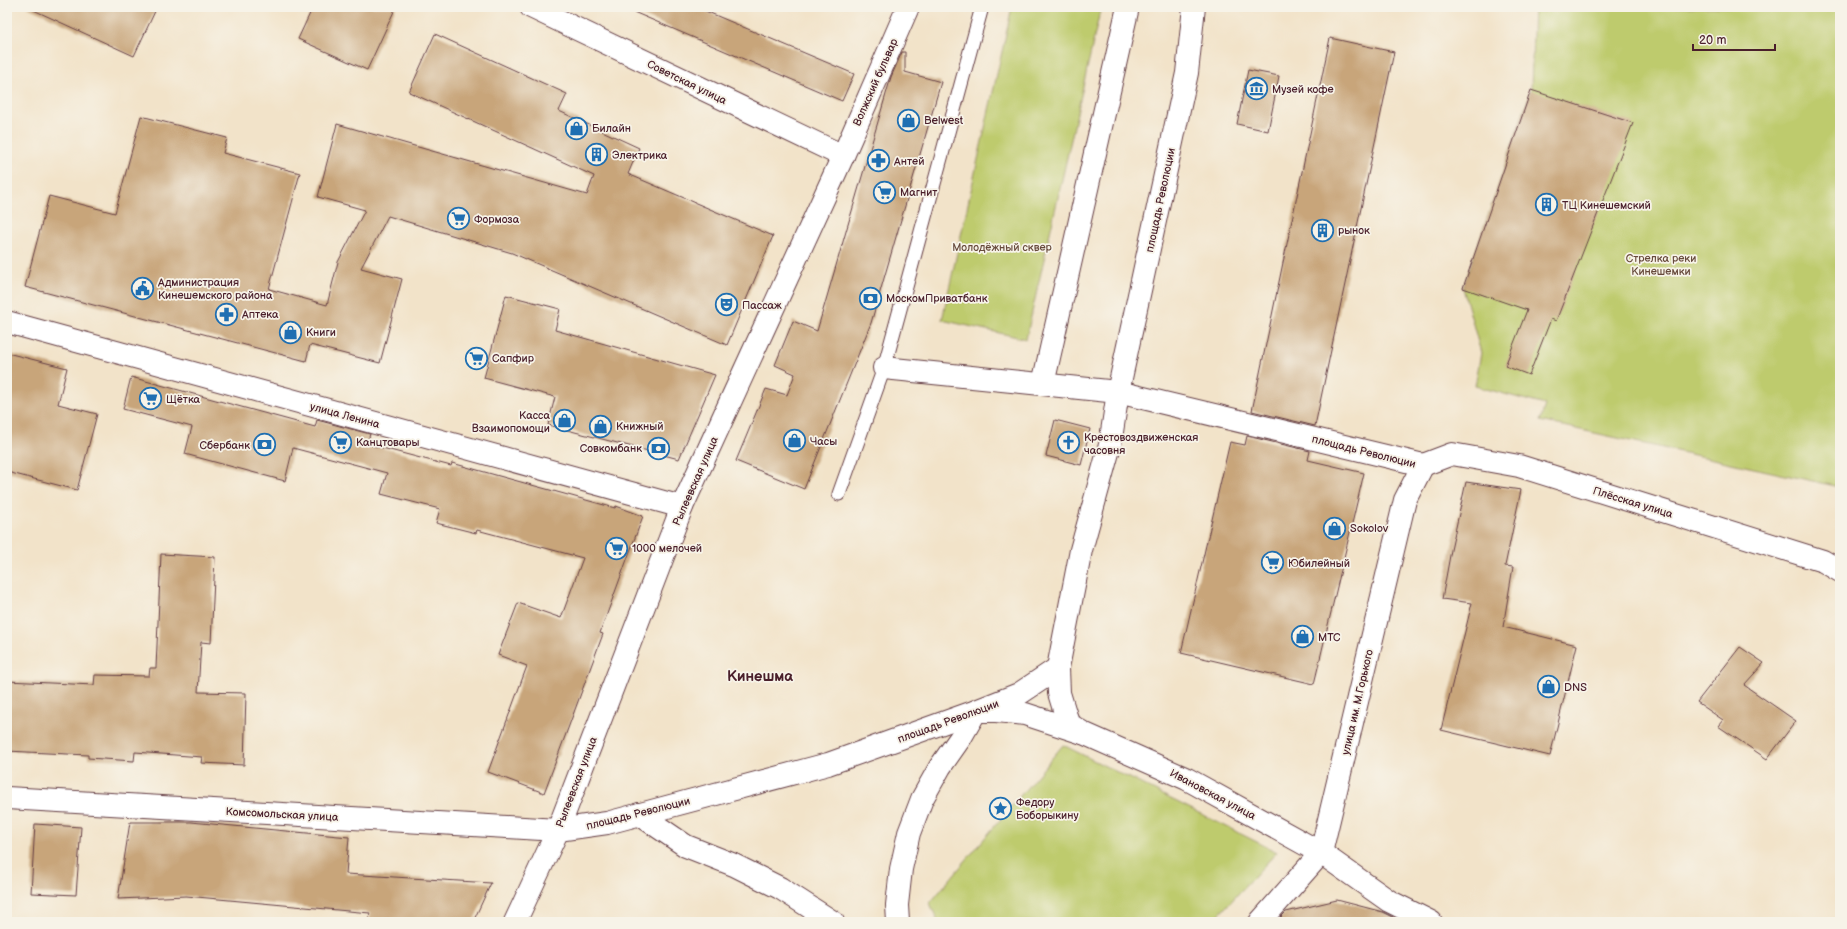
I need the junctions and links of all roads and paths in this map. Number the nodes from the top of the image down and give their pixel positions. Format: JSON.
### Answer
{"nodes":[{"id":1,"x":531,"y":7,"type":"edge"},
{"id":2,"x":908,"y":7,"type":"edge"},
{"id":3,"x":982,"y":7,"type":"edge"},
{"id":4,"x":1128,"y":7,"type":"edge"},
{"id":5,"x":1194,"y":7,"type":"edge"},
{"id":6,"x":843,"y":156,"type":"junction"},
{"id":7,"x":7,"y":322,"type":"edge"},
{"id":8,"x":884,"y":368,"type":"junction"},
{"id":9,"x":1043,"y":384,"type":"junction"},
{"id":10,"x":1118,"y":392,"type":"junction"},
{"id":11,"x":1423,"y":465,"type":"junction"},
{"id":12,"x":839,"y":494,"type":"dead end"},
{"id":13,"x":682,"y":507,"type":"junction"},
{"id":14,"x":1840,"y":571,"type":"edge"},
{"id":15,"x":1058,"y":668,"type":"junction"},
{"id":16,"x":976,"y":711,"type":"junction"},
{"id":17,"x":1083,"y":732,"type":"junction"},
{"id":18,"x":7,"y":798,"type":"edge"},
{"id":19,"x":639,"y":814,"type":"junction"},
{"id":20,"x":558,"y":830,"type":"junction"},
{"id":21,"x":1321,"y":853,"type":"junction"},
{"id":22,"x":515,"y":922,"type":"edge"},
{"id":23,"x":833,"y":922,"type":"edge"},
{"id":24,"x":898,"y":922,"type":"edge"},
{"id":25,"x":1260,"y":922,"type":"edge"},
{"id":26,"x":1431,"y":922,"type":"edge"}],
"edges":[{"from":1,"to":6,"type":"street","name":"Советская улица"},
{"from":2,"to":6,"type":"street","name":"Волжский бульвар"},
{"from":3,"to":8,"type":"lane"},
{"from":4,"to":9,"type":"street"},
{"from":5,"to":10,"type":"street","name":"площадь Революции"},
{"from":6,"to":13,"type":"street","name":"Рылеевская улица"},
{"from":7,"to":13,"type":"street","name":"улица Ленина"},
{"from":8,"to":9,"type":"street","name":"площадь Революции"},
{"from":8,"to":12,"type":"lane"},
{"from":9,"to":10,"type":"street","name":"площадь Революции"},
{"from":10,"to":11,"type":"street","name":"площадь Революции"},
{"from":10,"to":15,"type":"street","name":"площадь Революции"},
{"from":11,"to":14,"type":"street","name":"Плёсская улица"},
{"from":11,"to":21,"type":"street","name":"улица им. М.Горького"},
{"from":13,"to":20,"type":"street","name":"Рылеевская улица"},
{"from":15,"to":16,"type":"street","name":"площадь Революции"},
{"from":15,"to":17,"type":"street"},
{"from":16,"to":17,"type":"street","name":"Ивановская улица"},
{"from":16,"to":19,"type":"street","name":"площадь Революции"},
{"from":16,"to":24,"type":"street"},
{"from":17,"to":21,"type":"street","name":"Ивановская улица"},
{"from":18,"to":20,"type":"street","name":"Комсомольская улица"},
{"from":19,"to":20,"type":"street","name":"площадь Революции"},
{"from":19,"to":23,"type":"street"},
{"from":20,"to":22,"type":"street","name":"Рылеевская улица"},
{"from":21,"to":25,"type":"street","name":"улица им. М.Горького"},
{"from":21,"to":26,"type":"street","name":"Ивановская улица"}]}
